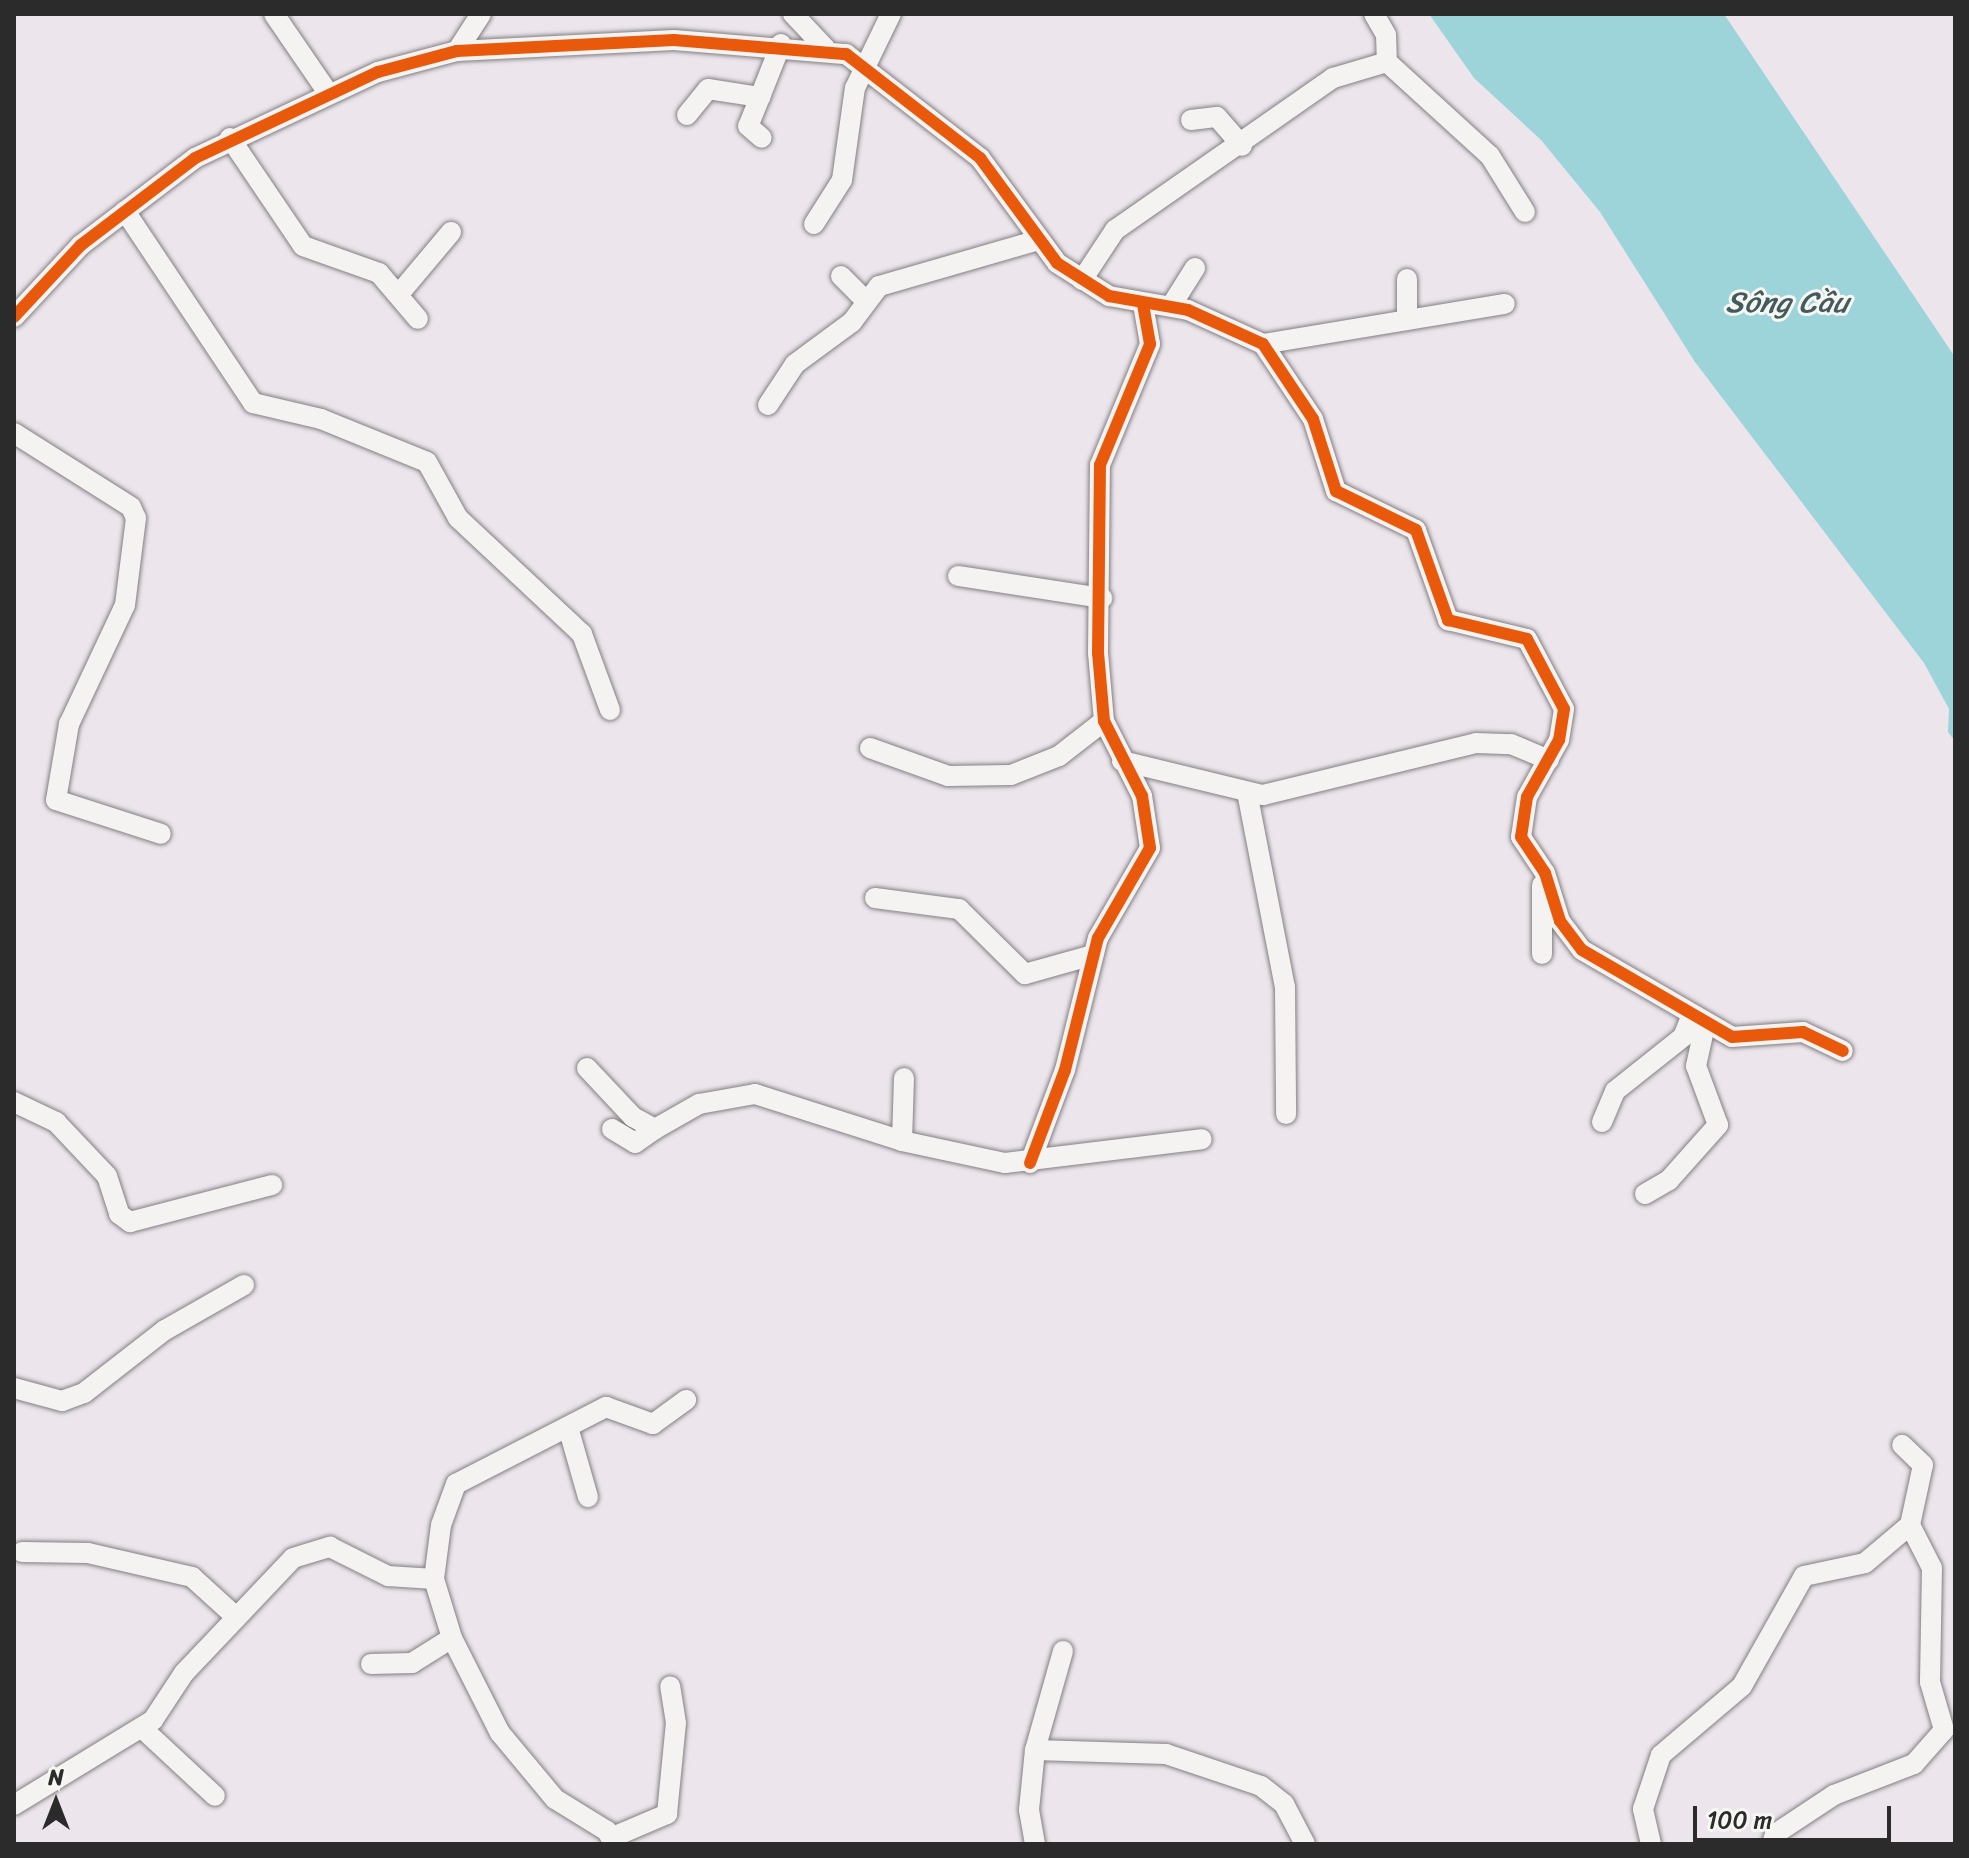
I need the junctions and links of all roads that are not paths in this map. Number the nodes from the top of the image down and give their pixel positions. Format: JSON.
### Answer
{"nodes":[{"id":1,"x":274,"y":14,"type":"edge"},
{"id":2,"x":481,"y":14,"type":"edge"},
{"id":3,"x":793,"y":14,"type":"edge"},
{"id":4,"x":891,"y":14,"type":"edge"},
{"id":5,"x":1374,"y":14,"type":"edge"},
{"id":6,"x":781,"y":44,"type":"junction"},
{"id":7,"x":825,"y":48,"type":"junction"},
{"id":8,"x":457,"y":51,"type":"junction"},
{"id":9,"x":1387,"y":62,"type":"junction"},
{"id":10,"x":865,"y":64,"type":"junction"},
{"id":11,"x":328,"y":93,"type":"junction"},
{"id":12,"x":760,"y":97,"type":"junction"},
{"id":13,"x":687,"y":115,"type":"dead end"},
{"id":14,"x":1191,"y":120,"type":"dead end"},
{"id":15,"x":230,"y":138,"type":"junction"},
{"id":16,"x":762,"y":138,"type":"dead end"},
{"id":17,"x":1242,"y":146,"type":"junction"},
{"id":18,"x":125,"y":211,"type":"junction"},
{"id":19,"x":1525,"y":212,"type":"dead end"},
{"id":20,"x":814,"y":224,"type":"dead end"},
{"id":21,"x":451,"y":232,"type":"dead end"},
{"id":22,"x":1035,"y":241,"type":"junction"},
{"id":23,"x":1195,"y":268,"type":"dead end"},
{"id":24,"x":841,"y":276,"type":"dead end"},
{"id":25,"x":1407,"y":279,"type":"dead end"},
{"id":26,"x":1082,"y":280,"type":"junction"},
{"id":27,"x":399,"y":294,"type":"junction"},
{"id":28,"x":866,"y":301,"type":"junction"},
{"id":29,"x":1505,"y":304,"type":"dead end"},
{"id":30,"x":1143,"y":306,"type":"junction"},
{"id":31,"x":1171,"y":306,"type":"junction"},
{"id":32,"x":14,"y":317,"type":"edge"},
{"id":33,"x":418,"y":319,"type":"dead end"},
{"id":34,"x":1407,"y":320,"type":"junction"},
{"id":35,"x":1263,"y":344,"type":"junction"},
{"id":36,"x":768,"y":405,"type":"dead end"},
{"id":37,"x":14,"y":433,"type":"edge"},
{"id":38,"x":958,"y":576,"type":"dead end"},
{"id":39,"x":1102,"y":598,"type":"junction"},
{"id":40,"x":610,"y":710,"type":"dead end"},
{"id":41,"x":1104,"y":721,"type":"junction"},
{"id":42,"x":870,"y":748,"type":"dead end"},
{"id":43,"x":1549,"y":760,"type":"junction"},
{"id":44,"x":1122,"y":761,"type":"junction"},
{"id":45,"x":1247,"y":792,"type":"junction"},
{"id":46,"x":161,"y":834,"type":"dead end"},
{"id":47,"x":1545,"y":873,"type":"junction"},
{"id":48,"x":875,"y":898,"type":"dead end"},
{"id":49,"x":1542,"y":954,"type":"dead end"},
{"id":50,"x":1093,"y":955,"type":"junction"},
{"id":51,"x":1698,"y":1021,"type":"junction"},
{"id":52,"x":1843,"y":1051,"type":"dead end"},
{"id":53,"x":587,"y":1068,"type":"dead end"},
{"id":54,"x":904,"y":1078,"type":"dead end"},
{"id":55,"x":14,"y":1102,"type":"edge"},
{"id":56,"x":1286,"y":1114,"type":"dead end"},
{"id":57,"x":1602,"y":1122,"type":"dead end"},
{"id":58,"x":612,"y":1129,"type":"dead end"},
{"id":59,"x":655,"y":1129,"type":"junction"},
{"id":60,"x":1202,"y":1139,"type":"dead end"},
{"id":61,"x":902,"y":1141,"type":"junction"},
{"id":62,"x":1030,"y":1163,"type":"junction"},
{"id":63,"x":272,"y":1185,"type":"dead end"},
{"id":64,"x":1645,"y":1194,"type":"dead end"},
{"id":65,"x":244,"y":1285,"type":"dead end"},
{"id":66,"x":14,"y":1388,"type":"edge"},
{"id":67,"x":686,"y":1400,"type":"dead end"},
{"id":68,"x":568,"y":1427,"type":"junction"},
{"id":69,"x":1902,"y":1445,"type":"dead end"},
{"id":70,"x":588,"y":1497,"type":"dead end"},
{"id":71,"x":1910,"y":1525,"type":"junction"},
{"id":72,"x":22,"y":1552,"type":"dead end"},
{"id":73,"x":434,"y":1579,"type":"junction"},
{"id":74,"x":236,"y":1617,"type":"junction"},
{"id":75,"x":452,"y":1638,"type":"junction"},
{"id":76,"x":1063,"y":1651,"type":"dead end"},
{"id":77,"x":371,"y":1664,"type":"dead end"},
{"id":78,"x":670,"y":1686,"type":"dead end"},
{"id":79,"x":143,"y":1729,"type":"junction"},
{"id":80,"x":1035,"y":1750,"type":"junction"},
{"id":81,"x":215,"y":1796,"type":"dead end"},
{"id":82,"x":14,"y":1805,"type":"edge"},
{"id":83,"x":614,"y":1840,"type":"edge"},
{"id":84,"x":1035,"y":1844,"type":"edge"},
{"id":85,"x":1305,"y":1844,"type":"edge"},
{"id":86,"x":1651,"y":1844,"type":"edge"},
{"id":87,"x":1772,"y":1844,"type":"edge"}],
"edges":[{"from":1,"to":11,"type":"street"},
{"from":2,"to":8,"type":"street"},
{"from":3,"to":7,"type":"street"},
{"from":4,"to":10,"type":"street"},
{"from":5,"to":9,"type":"street"},
{"from":6,"to":7,"type":"street"},
{"from":6,"to":8,"type":"street"},
{"from":6,"to":12,"type":"street"},
{"from":7,"to":10,"type":"street"},
{"from":8,"to":11,"type":"street"},
{"from":9,"to":17,"type":"street"},
{"from":9,"to":19,"type":"street"},
{"from":10,"to":20,"type":"street"},
{"from":10,"to":22,"type":"street"},
{"from":11,"to":15,"type":"street"},
{"from":12,"to":13,"type":"street"},
{"from":12,"to":16,"type":"street"},
{"from":14,"to":17,"type":"street"},
{"from":15,"to":18,"type":"street"},
{"from":15,"to":27,"type":"street"},
{"from":17,"to":26,"type":"street"},
{"from":18,"to":32,"type":"street"},
{"from":18,"to":40,"type":"street"},
{"from":21,"to":27,"type":"street"},
{"from":22,"to":26,"type":"street"},
{"from":22,"to":28,"type":"street"},
{"from":23,"to":31,"type":"street"},
{"from":24,"to":28,"type":"street"},
{"from":25,"to":34,"type":"street"},
{"from":26,"to":30,"type":"street"},
{"from":27,"to":33,"type":"street"},
{"from":28,"to":36,"type":"street"},
{"from":29,"to":34,"type":"street"},
{"from":30,"to":31,"type":"street"},
{"from":30,"to":39,"type":"street"},
{"from":31,"to":35,"type":"street"},
{"from":34,"to":35,"type":"street"},
{"from":35,"to":43,"type":"street"},
{"from":37,"to":46,"type":"street"},
{"from":38,"to":39,"type":"street"},
{"from":39,"to":41,"type":"street"},
{"from":41,"to":42,"type":"street"},
{"from":41,"to":44,"type":"street"},
{"from":43,"to":45,"type":"street"},
{"from":43,"to":47,"type":"street"},
{"from":44,"to":45,"type":"street"},
{"from":44,"to":50,"type":"street"},
{"from":45,"to":56,"type":"street"},
{"from":47,"to":49,"type":"street"},
{"from":47,"to":51,"type":"street"},
{"from":48,"to":50,"type":"street"},
{"from":50,"to":62,"type":"street"},
{"from":51,"to":52,"type":"street"},
{"from":51,"to":57,"type":"street"},
{"from":51,"to":64,"type":"street"},
{"from":53,"to":59,"type":"street"},
{"from":54,"to":61,"type":"street"},
{"from":55,"to":63,"type":"street"},
{"from":58,"to":59,"type":"street"},
{"from":59,"to":61,"type":"street"},
{"from":60,"to":62,"type":"street"},
{"from":61,"to":62,"type":"street"},
{"from":65,"to":66,"type":"street"},
{"from":67,"to":68,"type":"street"},
{"from":68,"to":70,"type":"street"},
{"from":68,"to":73,"type":"street"},
{"from":69,"to":71,"type":"street"},
{"from":71,"to":86,"type":"street"},
{"from":71,"to":87,"type":"street"},
{"from":72,"to":74,"type":"street"},
{"from":73,"to":74,"type":"street"},
{"from":73,"to":75,"type":"street"},
{"from":74,"to":79,"type":"street"},
{"from":75,"to":77,"type":"street"},
{"from":75,"to":83,"type":"street"},
{"from":76,"to":80,"type":"street"},
{"from":78,"to":83,"type":"street"},
{"from":79,"to":81,"type":"street"},
{"from":79,"to":82,"type":"street"},
{"from":80,"to":84,"type":"street"},
{"from":80,"to":85,"type":"street"}]}
